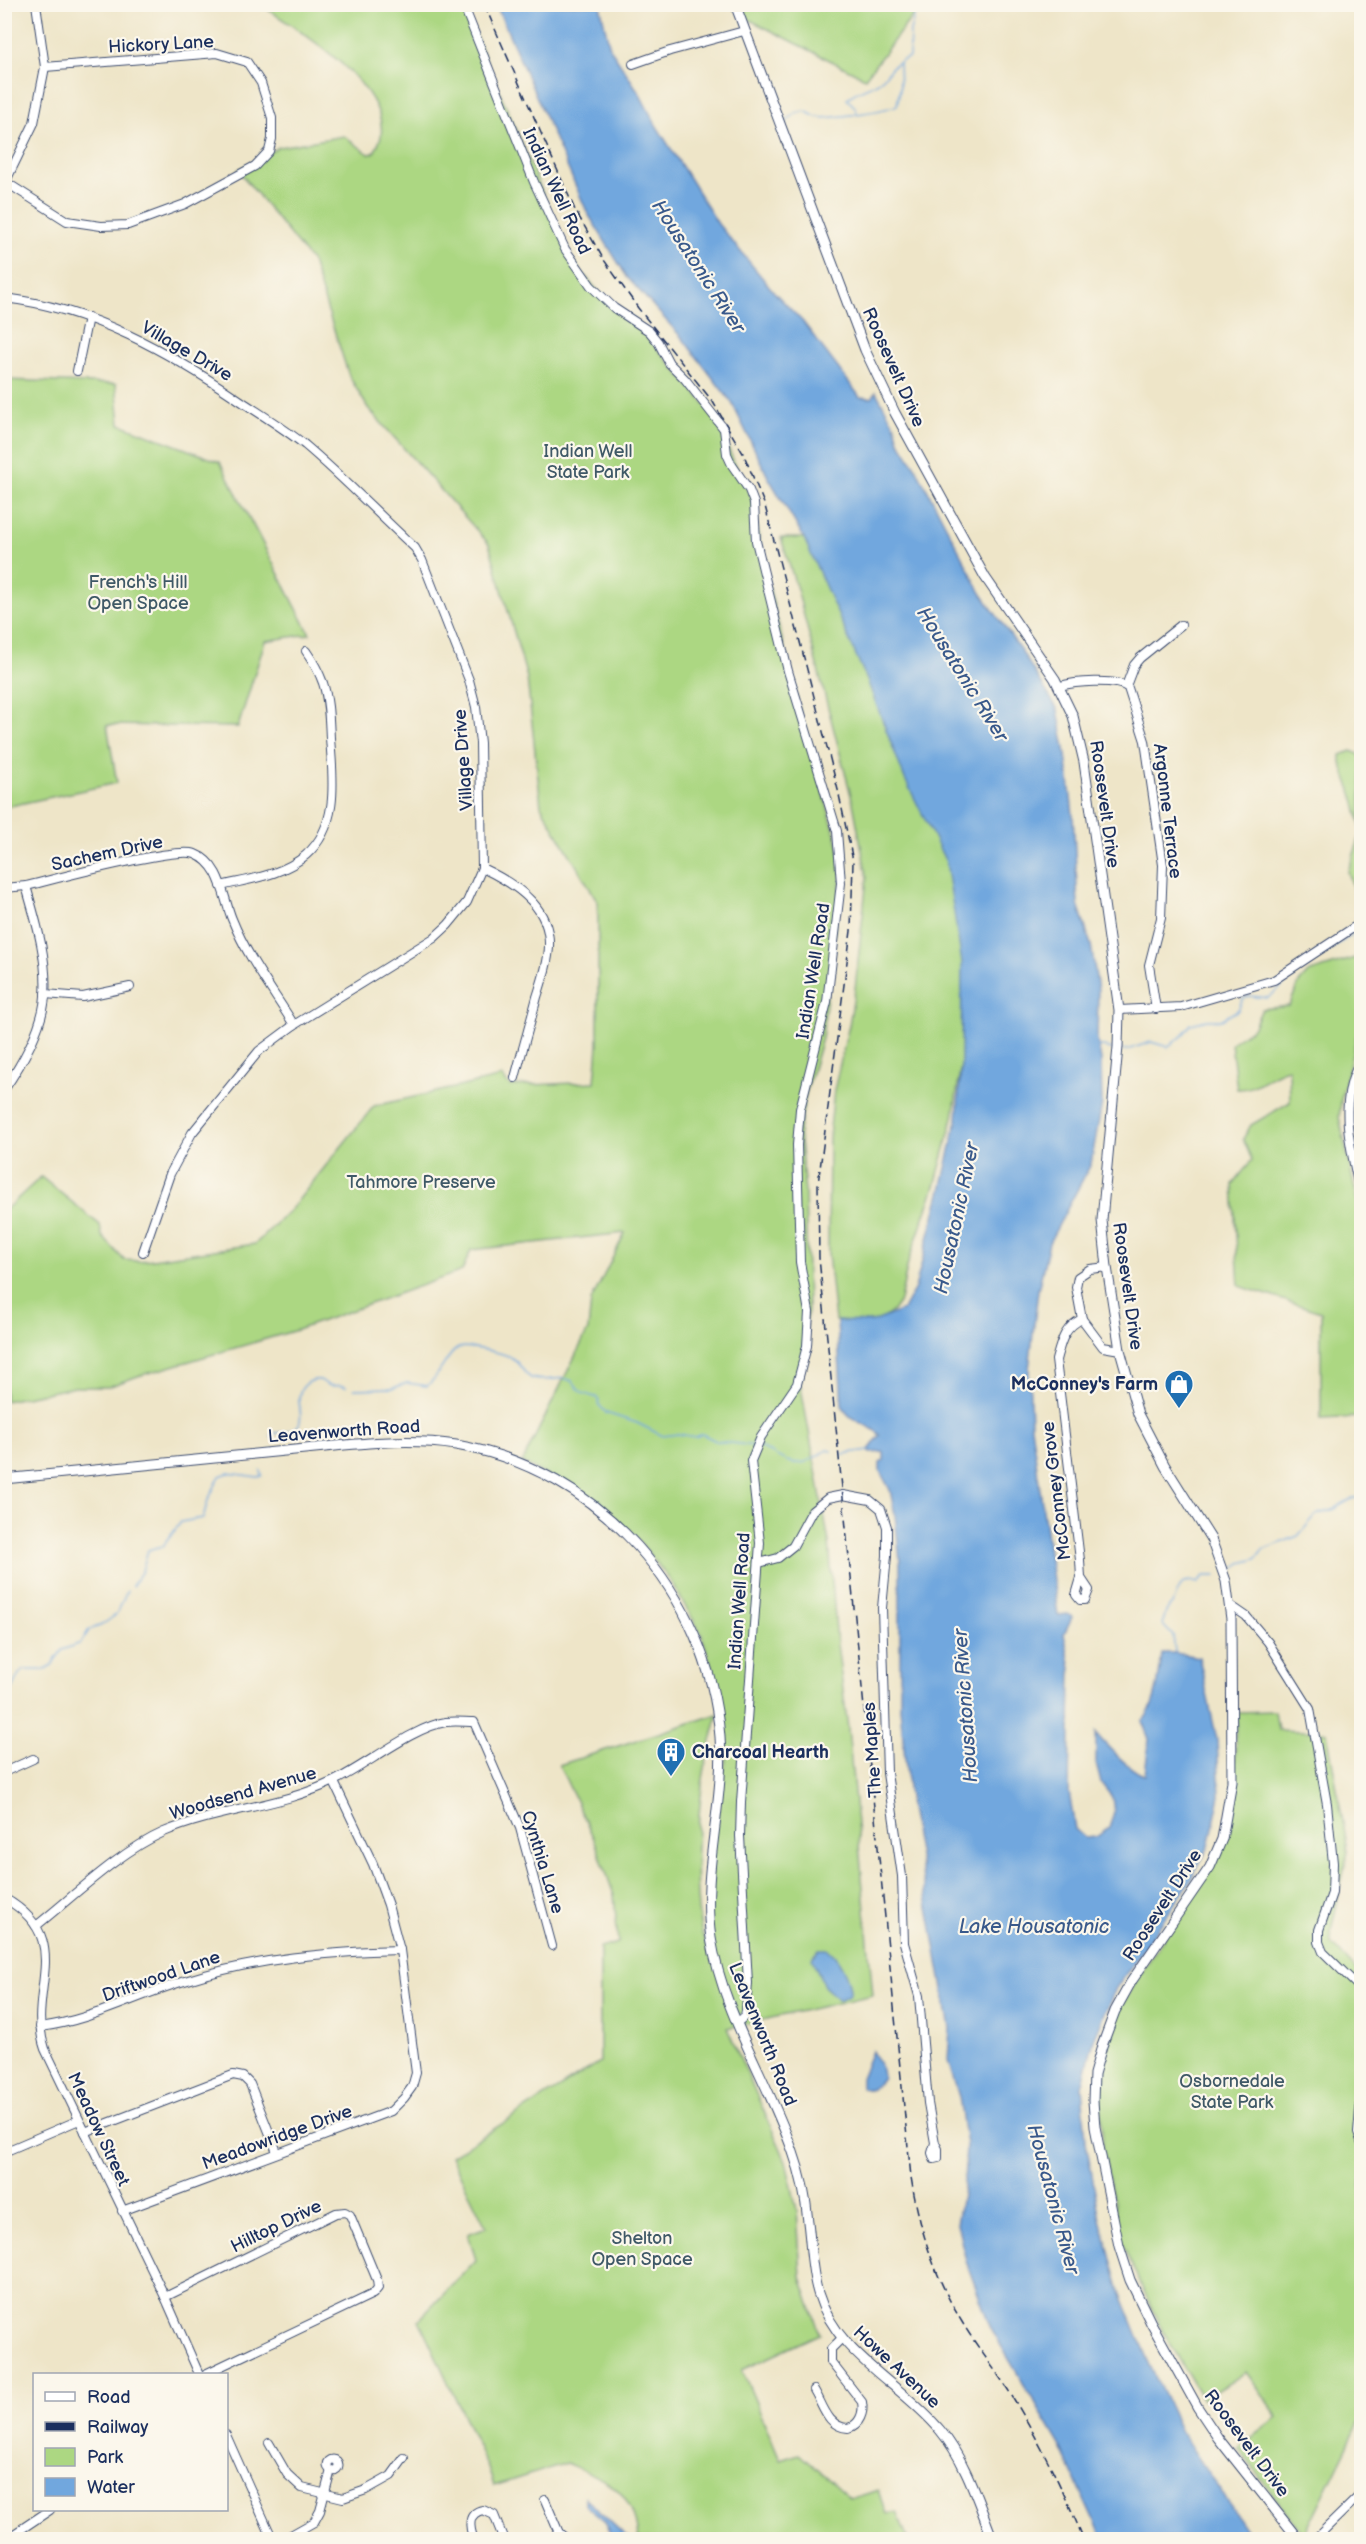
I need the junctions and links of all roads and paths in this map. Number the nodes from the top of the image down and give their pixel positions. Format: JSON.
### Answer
{"nodes":[{"id":1,"x":36,"y":4,"type":"edge"},
{"id":2,"x":463,"y":4,"type":"edge"},
{"id":3,"x":735,"y":4,"type":"edge"},
{"id":4,"x":744,"y":31,"type":"junction"},
{"id":5,"x":633,"y":64,"type":"dead end"},
{"id":6,"x":45,"y":67,"type":"junction"},
{"id":7,"x":5,"y":183,"type":"edge"},
{"id":8,"x":4,"y":298,"type":"edge"},
{"id":9,"x":88,"y":317,"type":"junction"},
{"id":10,"x":76,"y":371,"type":"dead end"},
{"id":11,"x":1181,"y":625,"type":"dead end"},
{"id":12,"x":306,"y":651,"type":"dead end"},
{"id":13,"x":1059,"y":686,"type":"junction"},
{"id":14,"x":1126,"y":686,"type":"junction"},
{"id":15,"x":482,"y":868,"type":"junction"},
{"id":16,"x":26,"y":886,"type":"junction"},
{"id":17,"x":221,"y":886,"type":"junction"},
{"id":18,"x":4,"y":888,"type":"edge"},
{"id":19,"x":1362,"y":922,"type":"edge"},
{"id":20,"x":130,"y":987,"type":"dead end"},
{"id":21,"x":45,"y":994,"type":"junction"},
{"id":22,"x":1156,"y":1009,"type":"junction"},
{"id":23,"x":1119,"y":1010,"type":"junction"},
{"id":24,"x":294,"y":1025,"type":"junction"},
{"id":25,"x":1362,"y":1059,"type":"edge"},
{"id":26,"x":515,"y":1078,"type":"dead end"},
{"id":27,"x":4,"y":1090,"type":"edge"},
{"id":28,"x":1362,"y":1200,"type":"edge"},
{"id":29,"x":143,"y":1252,"type":"dead end"},
{"id":30,"x":1107,"y":1267,"type":"junction"},
{"id":31,"x":1082,"y":1319,"type":"junction"},
{"id":32,"x":1120,"y":1350,"type":"junction"},
{"id":33,"x":4,"y":1479,"type":"edge"},
{"id":34,"x":759,"y":1563,"type":"junction"},
{"id":35,"x":1081,"y":1578,"type":"dead end"},
{"id":36,"x":1230,"y":1605,"type":"junction"},
{"id":37,"x":474,"y":1722,"type":"joint"},
{"id":38,"x":33,"y":1759,"type":"dead end"},
{"id":39,"x":4,"y":1772,"type":"edge"},
{"id":40,"x":334,"y":1782,"type":"junction"},
{"id":41,"x":4,"y":1898,"type":"edge"},
{"id":42,"x":36,"y":1926,"type":"junction"},
{"id":43,"x":552,"y":1946,"type":"dead end"},
{"id":44,"x":400,"y":1950,"type":"junction"},
{"id":45,"x":1362,"y":1990,"type":"edge"},
{"id":46,"x":738,"y":2022,"type":"junction"},
{"id":47,"x":40,"y":2027,"type":"junction"},
{"id":48,"x":1362,"y":2087,"type":"edge"},
{"id":49,"x":79,"y":2120,"type":"junction"},
{"id":50,"x":85,"y":2132,"type":"junction"},
{"id":51,"x":789,"y":2140,"type":"joint"},
{"id":52,"x":935,"y":2144,"type":"dead end"},
{"id":53,"x":1362,"y":2145,"type":"edge"},
{"id":54,"x":4,"y":2152,"type":"edge"},
{"id":55,"x":277,"y":2152,"type":"junction"},
{"id":56,"x":122,"y":2211,"type":"junction"},
{"id":57,"x":165,"y":2297,"type":"junction"},
{"id":58,"x":841,"y":2339,"type":"junction"},
{"id":59,"x":199,"y":2373,"type":"edge"},
{"id":60,"x":207,"y":2373,"type":"edge"},
{"id":61,"x":813,"y":2390,"type":"dead end"},
{"id":62,"x":228,"y":2439,"type":"edge"},
{"id":63,"x":269,"y":2443,"type":"dead end"},
{"id":64,"x":404,"y":2458,"type":"dead end"},
{"id":65,"x":331,"y":2470,"type":"dead end"},
{"id":66,"x":1362,"y":2493,"type":"edge"},
{"id":67,"x":325,"y":2494,"type":"junction"},
{"id":68,"x":545,"y":2500,"type":"dead end"},
{"id":69,"x":48,"y":2511,"type":"edge"},
{"id":70,"x":559,"y":2533,"type":"junction"},
{"id":71,"x":5,"y":2540,"type":"edge"},
{"id":72,"x":273,"y":2540,"type":"edge"},
{"id":73,"x":282,"y":2540,"type":"edge"},
{"id":74,"x":474,"y":2540,"type":"edge"},
{"id":75,"x":504,"y":2540,"type":"edge"},
{"id":76,"x":547,"y":2540,"type":"edge"},
{"id":77,"x":568,"y":2540,"type":"edge"},
{"id":78,"x":993,"y":2540,"type":"edge"},
{"id":79,"x":1299,"y":2540,"type":"edge"},
{"id":80,"x":1314,"y":2540,"type":"edge"}],
"edges":[{"from":1,"to":6,"type":"street"},
{"from":2,"to":34,"type":"street","name":"Indian Well Road"},
{"from":3,"to":4,"type":"main road","name":"Roosevelt Drive"},
{"from":4,"to":5,"type":"street"},
{"from":4,"to":13,"type":"main road","name":"Roosevelt Drive"},
{"from":6,"to":7,"type":"street"},
{"from":6,"to":7,"type":"street","name":"Hickory Lane"},
{"from":8,"to":9,"type":"street","name":"Village Drive"},
{"from":9,"to":10,"type":"street"},
{"from":9,"to":15,"type":"street","name":"Village Drive"},
{"from":11,"to":14,"type":"street"},
{"from":12,"to":17,"type":"street"},
{"from":13,"to":14,"type":"street"},
{"from":13,"to":23,"type":"main road","name":"Roosevelt Drive"},
{"from":14,"to":22,"type":"street","name":"Argonne Terrace"},
{"from":15,"to":24,"type":"street","name":"Village Drive"},
{"from":15,"to":26,"type":"street"},
{"from":16,"to":17,"type":"street","name":"Sachem Drive"},
{"from":16,"to":18,"type":"street","name":"Sachem Drive"},
{"from":16,"to":21,"type":"street"},
{"from":17,"to":24,"type":"street","name":"Sachem Drive"},
{"from":19,"to":22,"type":"street"},
{"from":20,"to":21,"type":"street"},
{"from":21,"to":27,"type":"street"},
{"from":22,"to":23,"type":"street"},
{"from":23,"to":30,"type":"main road","name":"Roosevelt Drive"},
{"from":24,"to":29,"type":"street","name":"Village Drive"},
{"from":25,"to":28,"type":"street"},
{"from":30,"to":31,"type":"street"},
{"from":30,"to":32,"type":"main road","name":"Roosevelt Drive"},
{"from":31,"to":32,"type":"street"},
{"from":31,"to":35,"type":"street","name":"McConney Grove"},
{"from":32,"to":36,"type":"main road","name":"Roosevelt Drive"},
{"from":33,"to":46,"type":"main road","name":"Leavenworth Road"},
{"from":34,"to":46,"type":"street","name":"Indian Well Road"},
{"from":34,"to":52,"type":"street","name":"The Maples"},
{"from":36,"to":45,"type":"street"},
{"from":36,"to":79,"type":"main road","name":"Roosevelt Drive"},
{"from":37,"to":40,"type":"street","name":"Woodsend Avenue"},
{"from":37,"to":43,"type":"street","name":"Cynthia Lane"},
{"from":38,"to":39,"type":"street"},
{"from":40,"to":42,"type":"street","name":"Woodsend Avenue"},
{"from":40,"to":44,"type":"street"},
{"from":41,"to":42,"type":"street","name":"Meadow Street"},
{"from":42,"to":47,"type":"street","name":"Meadow Street"},
{"from":44,"to":47,"type":"street","name":"Driftwood Lane"},
{"from":44,"to":55,"type":"street","name":"Meadowridge Drive"},
{"from":46,"to":51,"type":"main road","name":"Leavenworth Road"},
{"from":47,"to":49,"type":"street","name":"Meadow Street"},
{"from":48,"to":53,"type":"street"},
{"from":49,"to":50,"type":"street","name":"Meadow Street"},
{"from":49,"to":54,"type":"street"},
{"from":50,"to":55,"type":"street"},
{"from":50,"to":56,"type":"street","name":"Meadow Street"},
{"from":51,"to":58,"type":"main road","name":"Howe Avenue"},
{"from":55,"to":56,"type":"street","name":"Meadowridge Drive"},
{"from":56,"to":57,"type":"street","name":"Meadow Street"},
{"from":57,"to":59,"type":"street","name":"Meadow Street"},
{"from":57,"to":60,"type":"street","name":"Hilltop Drive"},
{"from":58,"to":61,"type":"street"},
{"from":58,"to":78,"type":"main road","name":"Howe Avenue"},
{"from":62,"to":72,"type":"street"},
{"from":63,"to":67,"type":"street"},
{"from":64,"to":67,"type":"street"},
{"from":65,"to":67,"type":"street"},
{"from":66,"to":80,"type":"street"},
{"from":67,"to":73,"type":"street"},
{"from":68,"to":70,"type":"street"},
{"from":69,"to":71,"type":"street"},
{"from":70,"to":76,"type":"street"},
{"from":70,"to":77,"type":"street"},
{"from":74,"to":75,"type":"street"}]}
